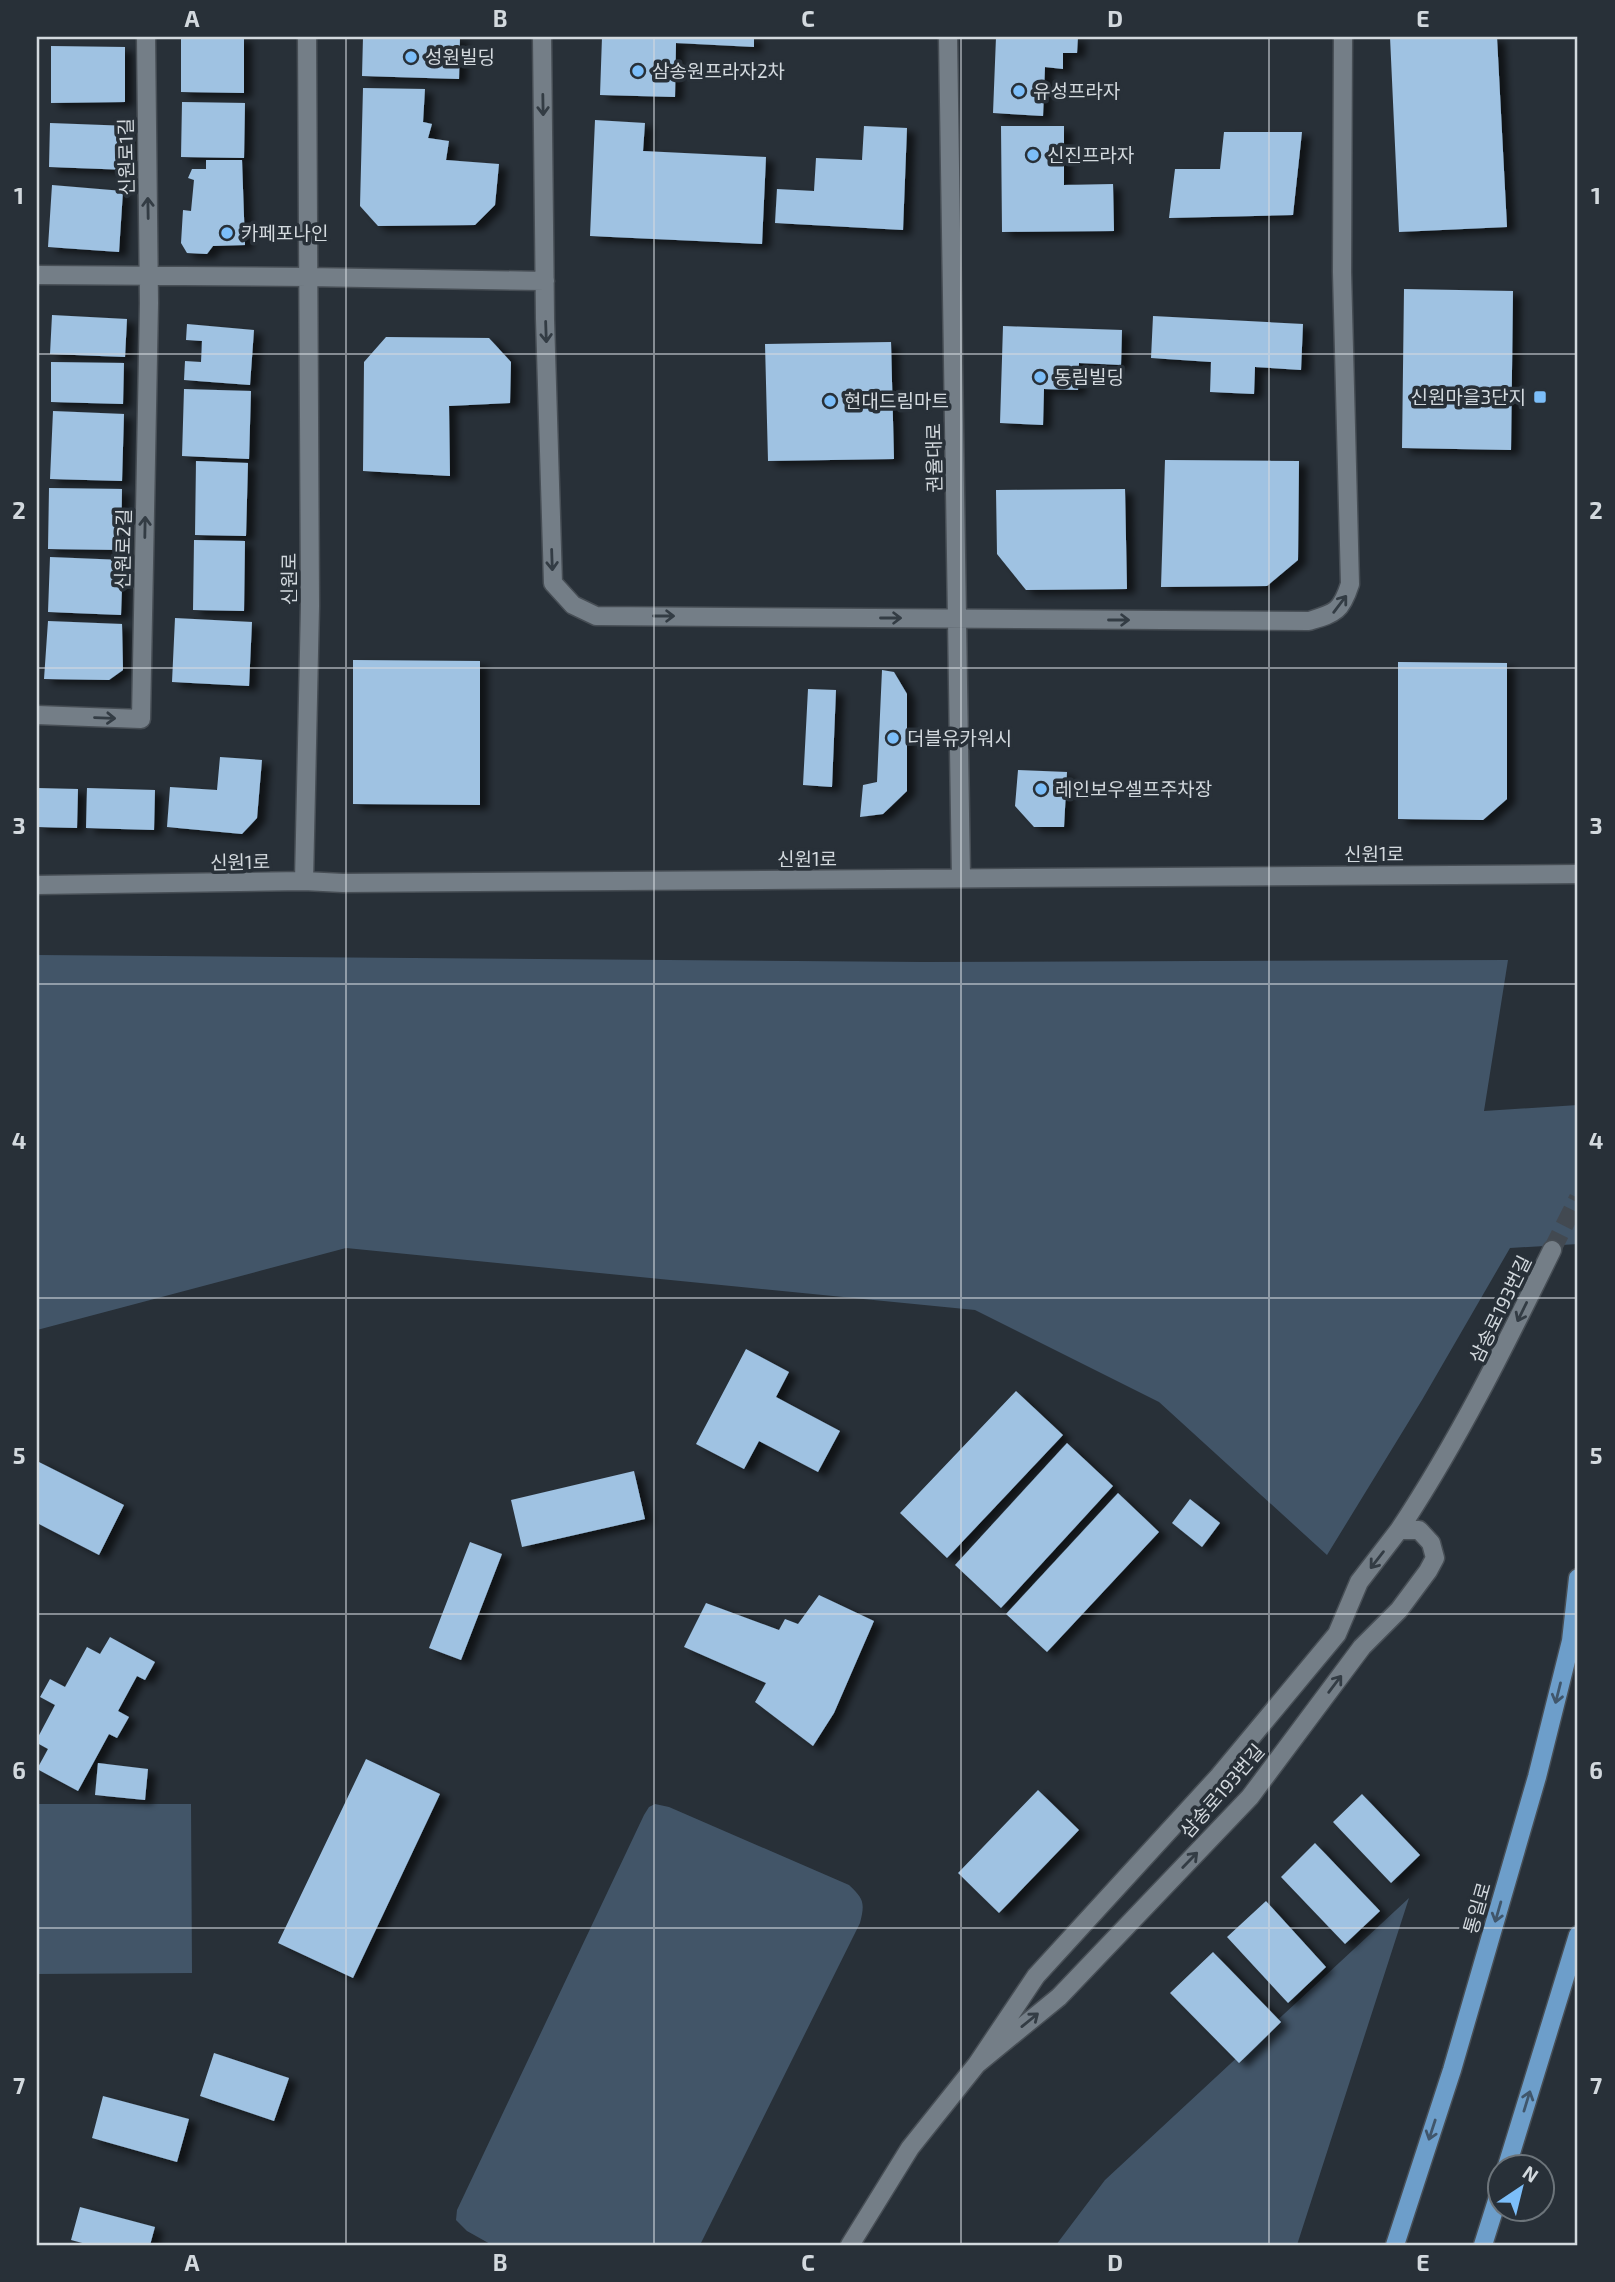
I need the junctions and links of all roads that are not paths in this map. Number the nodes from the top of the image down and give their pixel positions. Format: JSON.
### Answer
{"nodes":[{"id":1,"x":146,"y":37,"type":"edge"},
{"id":2,"x":307,"y":37,"type":"edge"},
{"id":3,"x":542,"y":37,"type":"edge"},
{"id":4,"x":948,"y":37,"type":"edge"},
{"id":5,"x":1343,"y":37,"type":"edge"},
{"id":6,"x":37,"y":275,"type":"edge"},
{"id":7,"x":149,"y":276,"type":"junction"},
{"id":8,"x":308,"y":276,"type":"junction"},
{"id":9,"x":545,"y":281,"type":"junction"},
{"id":10,"x":957,"y":619,"type":"junction"},
{"id":11,"x":37,"y":715,"type":"edge"},
{"id":12,"x":1578,"y":874,"type":"edge"},
{"id":13,"x":961,"y":878,"type":"junction"},
{"id":14,"x":304,"y":881,"type":"junction"},
{"id":15,"x":37,"y":885,"type":"edge"},
{"id":16,"x":1552,"y":1250,"type":"tunnel mouth"},
{"id":17,"x":1399,"y":1530,"type":"junction"},
{"id":18,"x":1578,"y":1578,"type":"edge"},
{"id":19,"x":1578,"y":1935,"type":"edge"},
{"id":20,"x":977,"y":2064,"type":"junction"},
{"id":21,"x":1511,"y":2152,"type":"edge"},
{"id":22,"x":1490,"y":2222,"type":"edge"},
{"id":23,"x":850,"y":2245,"type":"edge"},
{"id":24,"x":1395,"y":2245,"type":"edge"},
{"id":25,"x":1483,"y":2245,"type":"edge"}],
"edges":[{"from":7,"to":1,"type":"street","name":"신원로1길","one_way":true},
{"from":2,"to":8,"type":"street","name":"신원로"},
{"from":3,"to":9,"type":"street","one_way":true},
{"from":4,"to":10,"type":"street","name":"권율대로"},
{"from":10,"to":5,"type":"street","one_way":true},
{"from":6,"to":7,"type":"street"},
{"from":7,"to":8,"type":"street"},
{"from":11,"to":7,"type":"street","name":"신원로2길","one_way":true},
{"from":8,"to":9,"type":"street"},
{"from":8,"to":14,"type":"street","name":"신원로"},
{"from":9,"to":10,"type":"street","one_way":true},
{"from":10,"to":13,"type":"street","name":"권율대로"},
{"from":12,"to":13,"type":"street","name":"신원1로"},
{"from":13,"to":14,"type":"street","name":"신원1로"},
{"from":14,"to":15,"type":"street","name":"신원1로"},
{"from":16,"to":17,"type":"street","name":"삼송로193번길","one_way":true},
{"from":17,"to":20,"type":"street","name":"삼송로193번길","one_way":true},
{"from":20,"to":17,"type":"street","name":"삼송로193번길","one_way":true},
{"from":18,"to":24,"type":"main road","name":"통일로","one_way":true},
{"from":21,"to":19,"type":"main road","one_way":true},
{"from":20,"to":23,"type":"street","name":"삼송로193번길"},
{"from":22,"to":25,"type":"main road"}]}
